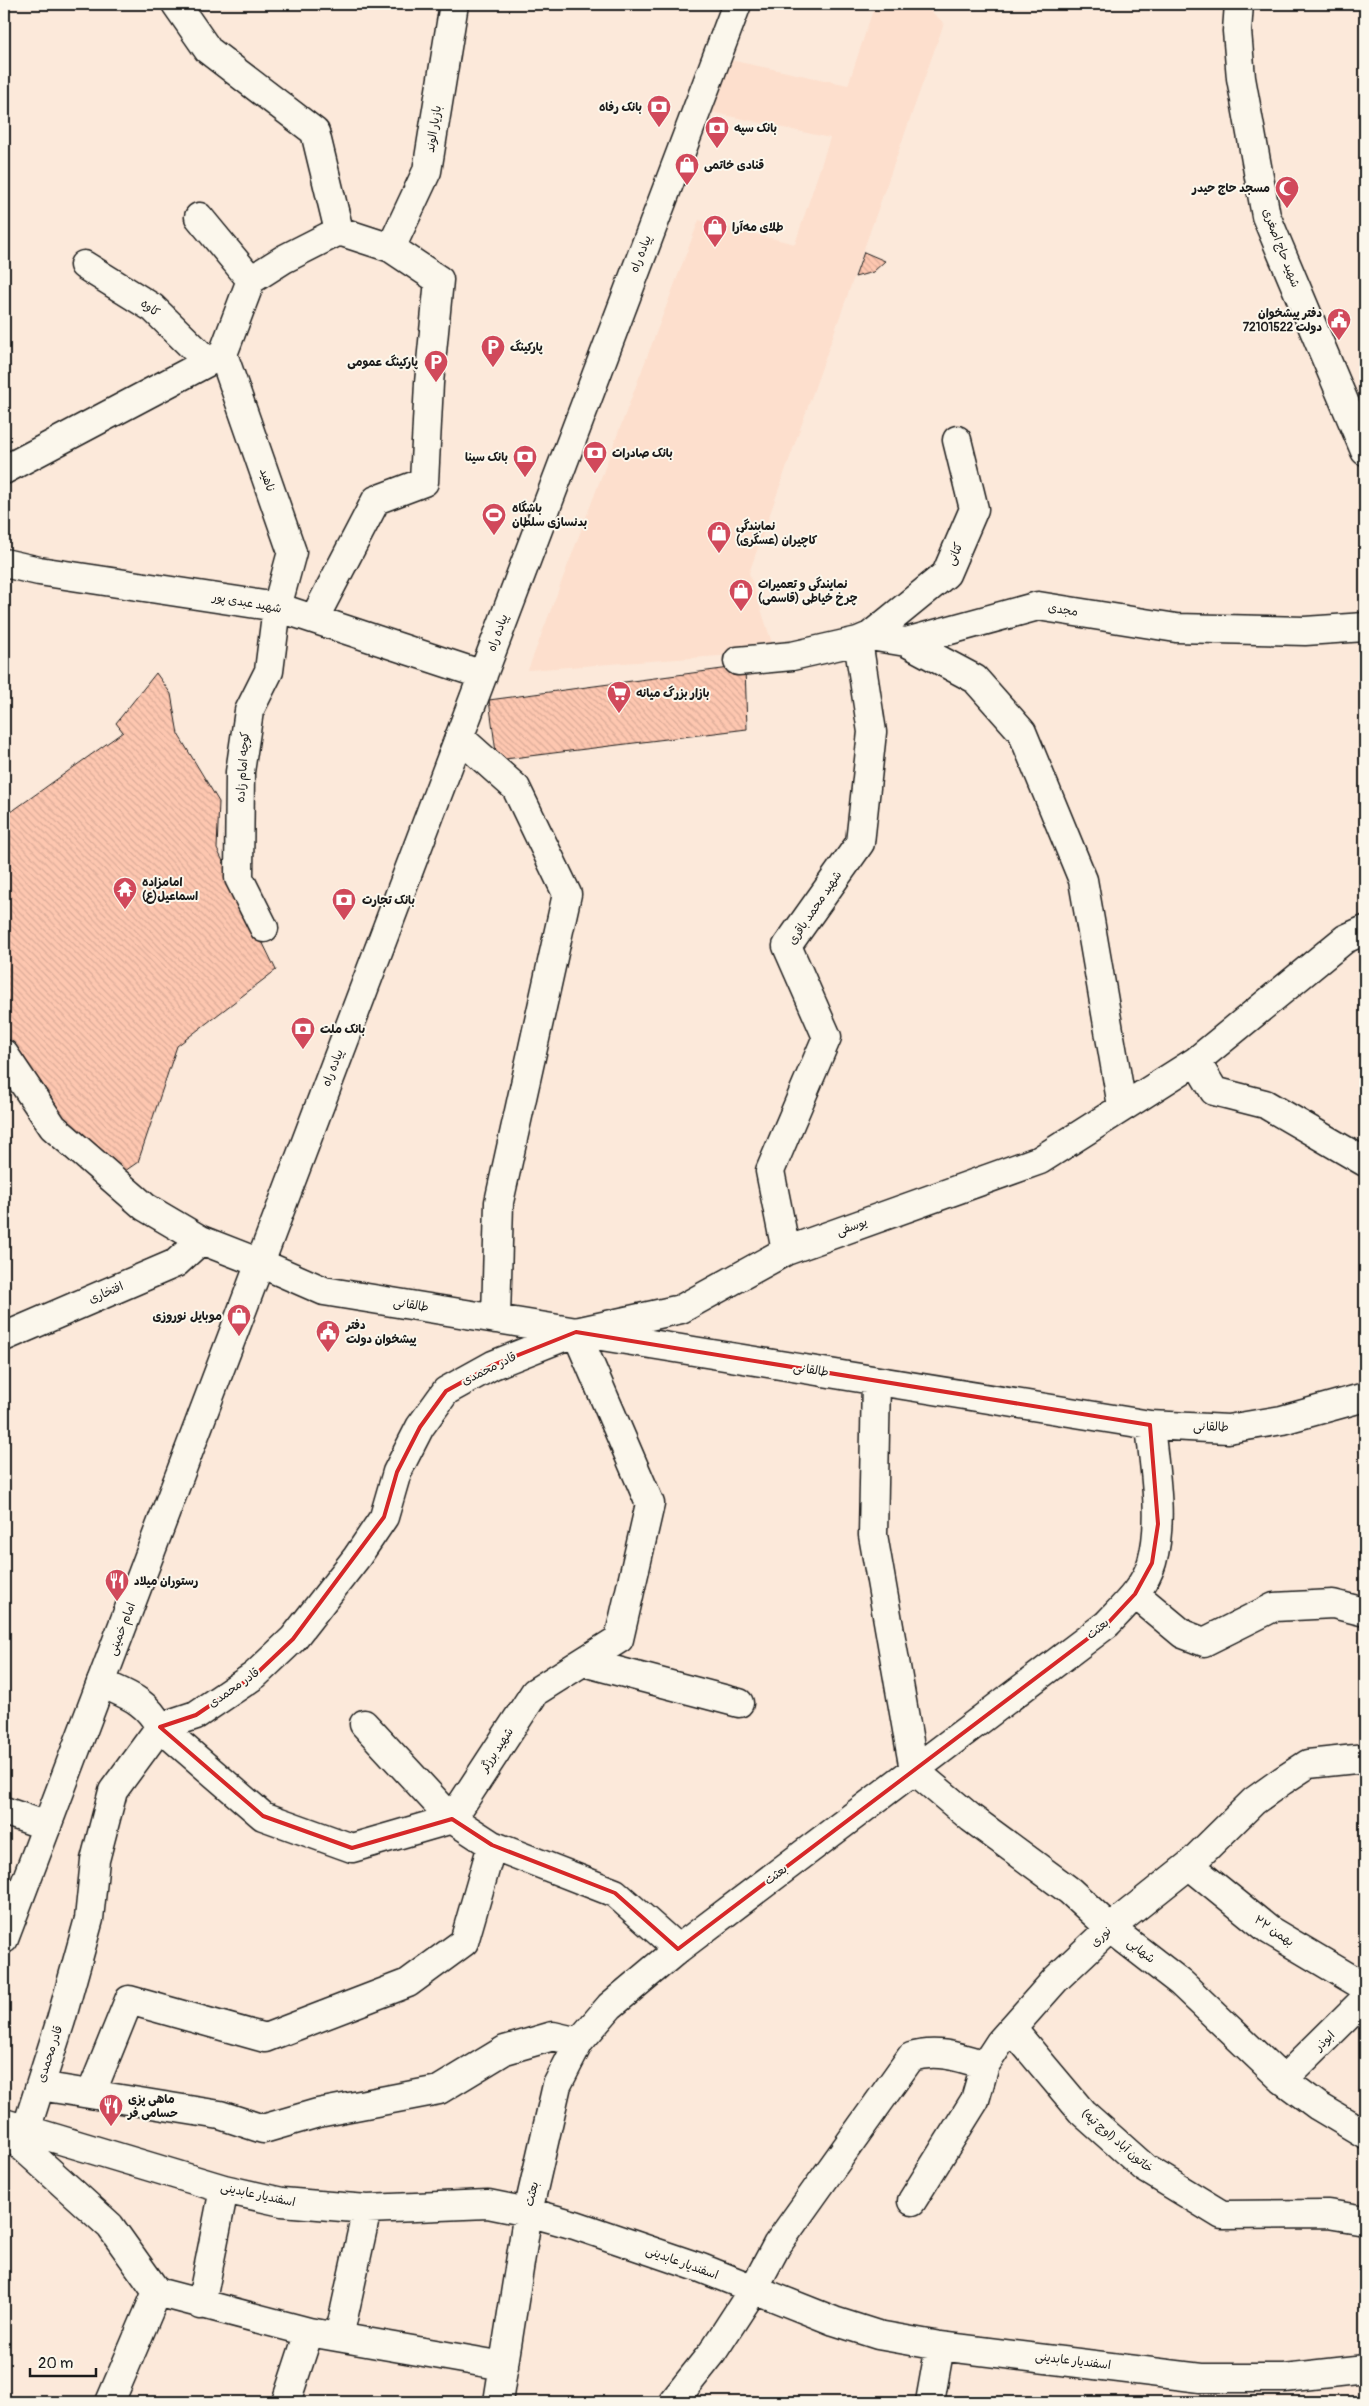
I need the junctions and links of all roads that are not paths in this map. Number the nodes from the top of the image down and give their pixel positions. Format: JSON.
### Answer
{"nodes":[{"id":1,"x":176,"y":4,"type":"edge"},
{"id":2,"x":454,"y":4,"type":"edge"},
{"id":3,"x":737,"y":4,"type":"edge"},
{"id":4,"x":1239,"y":4,"type":"edge"},
{"id":5,"x":198,"y":217,"type":"dead end"},
{"id":6,"x":339,"y":231,"type":"junction"},
{"id":7,"x":391,"y":248,"type":"junction"},
{"id":8,"x":84,"y":265,"type":"dead end"},
{"id":9,"x":251,"y":280,"type":"junction"},
{"id":10,"x":215,"y":358,"type":"junction"},
{"id":11,"x":957,"y":440,"type":"dead end"},
{"id":12,"x":1365,"y":451,"type":"edge"},
{"id":13,"x":4,"y":470,"type":"edge"},
{"id":14,"x":4,"y":563,"type":"edge"},
{"id":15,"x":277,"y":607,"type":"junction"},
{"id":16,"x":314,"y":619,"type":"junction"},
{"id":17,"x":1365,"y":626,"type":"edge"},
{"id":18,"x":864,"y":638,"type":"junction"},
{"id":19,"x":906,"y":642,"type":"junction"},
{"id":20,"x":738,"y":661,"type":"dead end"},
{"id":21,"x":483,"y":675,"type":"junction"},
{"id":22,"x":459,"y":737,"type":"junction"},
{"id":23,"x":264,"y":928,"type":"dead end"},
{"id":24,"x":1365,"y":930,"type":"edge"},
{"id":25,"x":4,"y":1054,"type":"edge"},
{"id":26,"x":1196,"y":1061,"type":"junction"},
{"id":27,"x":1122,"y":1106,"type":"junction"},
{"id":28,"x":1365,"y":1162,"type":"edge"},
{"id":29,"x":201,"y":1240,"type":"junction"},
{"id":30,"x":786,"y":1251,"type":"junction"},
{"id":31,"x":260,"y":1263,"type":"junction"},
{"id":32,"x":496,"y":1319,"type":"junction"},
{"id":33,"x":576,"y":1332,"type":"junction"},
{"id":34,"x":4,"y":1337,"type":"edge"},
{"id":35,"x":876,"y":1381,"type":"junction"},
{"id":36,"x":1365,"y":1397,"type":"edge"},
{"id":37,"x":1143,"y":1423,"type":"junction"},
{"id":38,"x":1135,"y":1594,"type":"junction"},
{"id":39,"x":1365,"y":1612,"type":"edge"},
{"id":40,"x":583,"y":1662,"type":"junction"},
{"id":41,"x":101,"y":1683,"type":"junction"},
{"id":42,"x":739,"y":1703,"type":"dead end"},
{"id":43,"x":364,"y":1724,"type":"dead end"},
{"id":44,"x":160,"y":1727,"type":"junction"},
{"id":45,"x":1365,"y":1758,"type":"edge"},
{"id":46,"x":914,"y":1770,"type":"junction"},
{"id":47,"x":4,"y":1811,"type":"edge"},
{"id":48,"x":452,"y":1819,"type":"junction"},
{"id":49,"x":47,"y":1826,"type":"junction"},
{"id":50,"x":492,"y":1846,"type":"junction"},
{"id":51,"x":1189,"y":1865,"type":"junction"},
{"id":52,"x":1110,"y":1928,"type":"junction"},
{"id":53,"x":4,"y":1939,"type":"edge"},
{"id":54,"x":678,"y":1949,"type":"junction"},
{"id":55,"x":1365,"y":1987,"type":"edge"},
{"id":56,"x":1365,"y":1999,"type":"edge"},
{"id":57,"x":1013,"y":2030,"type":"junction"},
{"id":58,"x":579,"y":2042,"type":"junction"},
{"id":59,"x":985,"y":2065,"type":"junction"},
{"id":60,"x":1283,"y":2080,"type":"junction"},
{"id":61,"x":40,"y":2086,"type":"junction"},
{"id":62,"x":91,"y":2094,"type":"junction"},
{"id":63,"x":11,"y":2128,"type":"edge"},
{"id":64,"x":1365,"y":2134,"type":"edge"},
{"id":65,"x":224,"y":2189,"type":"junction"},
{"id":66,"x":912,"y":2201,"type":"dead end"},
{"id":67,"x":367,"y":2209,"type":"junction"},
{"id":68,"x":528,"y":2212,"type":"junction"},
{"id":69,"x":1365,"y":2220,"type":"edge"},
{"id":70,"x":752,"y":2290,"type":"junction"},
{"id":71,"x":157,"y":2292,"type":"junction"},
{"id":72,"x":201,"y":2305,"type":"junction"},
{"id":73,"x":309,"y":2332,"type":"junction"},
{"id":74,"x":339,"y":2338,"type":"junction"},
{"id":75,"x":940,"y":2346,"type":"junction"},
{"id":76,"x":504,"y":2366,"type":"junction"},
{"id":77,"x":1365,"y":2370,"type":"edge"},
{"id":78,"x":110,"y":2402,"type":"edge"},
{"id":79,"x":286,"y":2402,"type":"edge"},
{"id":80,"x":498,"y":2402,"type":"edge"},
{"id":81,"x":673,"y":2402,"type":"edge"},
{"id":82,"x":930,"y":2402,"type":"edge"}],
"edges":[{"from":1,"to":6,"type":"street"},
{"from":2,"to":7,"type":"street","name":"بازیار الوند"},
{"from":3,"to":21,"type":"street","name":"پیاده راه"},
{"from":4,"to":12,"type":"street","name":"شهید حاج اصغری"},
{"from":5,"to":9,"type":"street"},
{"from":6,"to":7,"type":"street"},
{"from":6,"to":9,"type":"street"},
{"from":7,"to":16,"type":"street"},
{"from":8,"to":10,"type":"street","name":"کاوه"},
{"from":9,"to":10,"type":"street"},
{"from":10,"to":13,"type":"street"},
{"from":10,"to":15,"type":"street","name":"ناهید"},
{"from":11,"to":18,"type":"street","name":"کتانی"},
{"from":14,"to":15,"type":"street","name":"شهید عبدی پور"},
{"from":15,"to":16,"type":"street","name":"شهید عبدی پور"},
{"from":15,"to":23,"type":"street","name":"کوچه امام زاده"},
{"from":16,"to":21,"type":"street","name":"شهید عبدی پور"},
{"from":17,"to":19,"type":"street","name":"مجدی"},
{"from":18,"to":19,"type":"street","name":"مجدی"},
{"from":18,"to":20,"type":"street","name":"مجدی"},
{"from":18,"to":30,"type":"street","name":"شهید محمد باقری"},
{"from":19,"to":27,"type":"street"},
{"from":21,"to":22,"type":"street","name":"پیاده راه"},
{"from":22,"to":31,"type":"street","name":"پیاده راه"},
{"from":22,"to":32,"type":"street"},
{"from":24,"to":26,"type":"street","name":"یوسفی"},
{"from":25,"to":29,"type":"street","name":"طالقانی"},
{"from":26,"to":27,"type":"street","name":"یوسفی"},
{"from":26,"to":28,"type":"street"},
{"from":27,"to":30,"type":"street","name":"یوسفی"},
{"from":29,"to":31,"type":"street","name":"طالقانی"},
{"from":29,"to":34,"type":"street","name":"افتخاری"},
{"from":30,"to":33,"type":"street","name":"یوسفی"},
{"from":31,"to":32,"type":"street","name":"طالقانی"},
{"from":31,"to":41,"type":"street","name":"امام خمینی"},
{"from":32,"to":33,"type":"street","name":"طالقانی"},
{"from":33,"to":35,"type":"street","name":"طالقانی"},
{"from":33,"to":40,"type":"street","name":"شهید برزگر"},
{"from":33,"to":44,"type":"street","name":"قادر محمدی"},
{"from":35,"to":37,"type":"street","name":"طالقانی"},
{"from":35,"to":46,"type":"street"},
{"from":36,"to":37,"type":"street","name":"طالقانی"},
{"from":37,"to":38,"type":"street","name":"بعثت"},
{"from":38,"to":39,"type":"street"},
{"from":38,"to":46,"type":"street","name":"بعثت"},
{"from":40,"to":42,"type":"street"},
{"from":40,"to":48,"type":"street","name":"شهید برزگر"},
{"from":41,"to":44,"type":"street"},
{"from":41,"to":49,"type":"street","name":"امام خمینی"},
{"from":43,"to":48,"type":"street"},
{"from":44,"to":48,"type":"street"},
{"from":44,"to":61,"type":"street","name":"قادر محمدی"},
{"from":45,"to":51,"type":"street","name":"نوری"},
{"from":46,"to":52,"type":"street","name":"شهابی"},
{"from":46,"to":54,"type":"street","name":"بعثت"},
{"from":47,"to":49,"type":"street"},
{"from":48,"to":50,"type":"street"},
{"from":49,"to":53,"type":"street","name":"امام خمینی"},
{"from":50,"to":54,"type":"street"},
{"from":50,"to":62,"type":"street"},
{"from":51,"to":52,"type":"street","name":"نوری"},
{"from":51,"to":55,"type":"street","name":"۲۲ بهمن"},
{"from":52,"to":57,"type":"street","name":"نوری"},
{"from":52,"to":60,"type":"street","name":"شهابی"},
{"from":54,"to":58,"type":"street","name":"بعثت"},
{"from":56,"to":60,"type":"street","name":"ابوذر"},
{"from":57,"to":59,"type":"street","name":"نوری"},
{"from":57,"to":69,"type":"street","name":"خاتون آباد (اوچ تپه)"},
{"from":58,"to":62,"type":"street"},
{"from":58,"to":68,"type":"street","name":"بعثت"},
{"from":59,"to":66,"type":"street","name":"نوری"},
{"from":59,"to":70,"type":"street"},
{"from":60,"to":64,"type":"street","name":"شهابی"},
{"from":61,"to":62,"type":"street"},
{"from":61,"to":63,"type":"street","name":"قادر محمدی"},
{"from":63,"to":65,"type":"street","name":"اسفندیار عابدینی"},
{"from":63,"to":71,"type":"street"},
{"from":65,"to":67,"type":"street","name":"اسفندیار عابدینی"},
{"from":65,"to":72,"type":"street"},
{"from":67,"to":68,"type":"street","name":"اسفندیار عابدینی"},
{"from":67,"to":74,"type":"street"},
{"from":68,"to":70,"type":"street","name":"اسفندیار عابدینی"},
{"from":68,"to":76,"type":"street","name":"بعثت"},
{"from":70,"to":75,"type":"street","name":"اسفندیار عابدینی"},
{"from":70,"to":81,"type":"street"},
{"from":71,"to":72,"type":"street"},
{"from":71,"to":78,"type":"street"},
{"from":72,"to":73,"type":"street"},
{"from":73,"to":74,"type":"street"},
{"from":73,"to":79,"type":"street"},
{"from":74,"to":76,"type":"street"},
{"from":75,"to":77,"type":"street","name":"اسفندیار عابدینی"},
{"from":75,"to":82,"type":"street"},
{"from":76,"to":80,"type":"street","name":"بعثت"}]}
